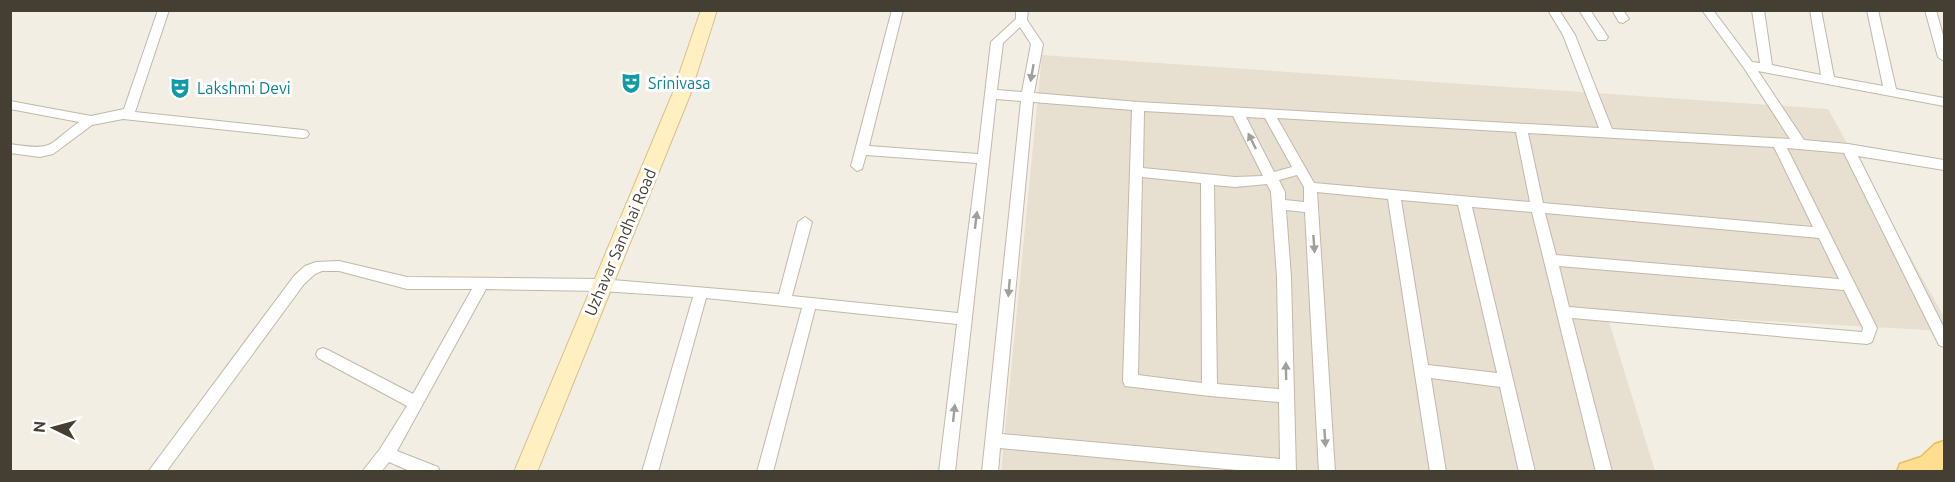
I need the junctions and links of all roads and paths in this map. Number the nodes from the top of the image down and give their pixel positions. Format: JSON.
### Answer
{"nodes":[{"id":1,"x":164,"y":10,"type":"edge"},
{"id":2,"x":709,"y":10,"type":"edge"},
{"id":3,"x":898,"y":10,"type":"edge"},
{"id":4,"x":1553,"y":10,"type":"edge"},
{"id":5,"x":1584,"y":10,"type":"edge"},
{"id":6,"x":1707,"y":10,"type":"edge"},
{"id":7,"x":1758,"y":10,"type":"edge"},
{"id":8,"x":1815,"y":10,"type":"edge"},
{"id":9,"x":1872,"y":10,"type":"edge"},
{"id":10,"x":1930,"y":10,"type":"edge"},
{"id":11,"x":1022,"y":15,"type":"edge"},
{"id":12,"x":1602,"y":37,"type":"dead end"},
{"id":13,"x":1944,"y":57,"type":"edge"},
{"id":14,"x":1748,"y":64,"type":"junction"},
{"id":15,"x":1766,"y":68,"type":"junction"},
{"id":16,"x":1828,"y":79,"type":"junction"},
{"id":17,"x":1890,"y":90,"type":"junction"},
{"id":18,"x":992,"y":94,"type":"junction"},
{"id":19,"x":1027,"y":98,"type":"junction"},
{"id":20,"x":1944,"y":102,"type":"edge"},
{"id":21,"x":10,"y":105,"type":"edge"},
{"id":22,"x":1138,"y":106,"type":"junction"},
{"id":23,"x":1237,"y":111,"type":"junction"},
{"id":24,"x":1268,"y":112,"type":"junction"},
{"id":25,"x":124,"y":115,"type":"junction"},
{"id":26,"x":90,"y":120,"type":"junction"},
{"id":27,"x":1521,"y":128,"type":"junction"},
{"id":28,"x":1607,"y":132,"type":"junction"},
{"id":29,"x":303,"y":134,"type":"dead end"},
{"id":30,"x":1778,"y":142,"type":"junction"},
{"id":31,"x":1799,"y":144,"type":"junction"},
{"id":32,"x":10,"y":148,"type":"edge"},
{"id":33,"x":1848,"y":149,"type":"junction"},
{"id":34,"x":861,"y":150,"type":"junction"},
{"id":35,"x":983,"y":159,"type":"junction"},
{"id":36,"x":1944,"y":165,"type":"edge"},
{"id":37,"x":856,"y":166,"type":"dead end"},
{"id":38,"x":1301,"y":170,"type":"junction"},
{"id":39,"x":1137,"y":172,"type":"junction"},
{"id":40,"x":1273,"y":178,"type":"junction"},
{"id":41,"x":1207,"y":180,"type":"junction"},
{"id":42,"x":1310,"y":187,"type":"junction"},
{"id":43,"x":1394,"y":196,"type":"junction"},
{"id":44,"x":1464,"y":201,"type":"junction"},
{"id":45,"x":1279,"y":205,"type":"junction"},
{"id":46,"x":1537,"y":206,"type":"junction"},
{"id":47,"x":1312,"y":207,"type":"junction"},
{"id":48,"x":805,"y":222,"type":"dead end"},
{"id":49,"x":1823,"y":233,"type":"junction"},
{"id":50,"x":1551,"y":260,"type":"junction"},
{"id":51,"x":482,"y":284,"type":"junction"},
{"id":52,"x":602,"y":285,"type":"junction"},
{"id":53,"x":1848,"y":285,"type":"junction"},
{"id":54,"x":701,"y":292,"type":"junction"},
{"id":55,"x":784,"y":300,"type":"junction"},
{"id":56,"x":810,"y":303,"type":"junction"},
{"id":57,"x":1564,"y":312,"type":"junction"},
{"id":58,"x":964,"y":319,"type":"junction"},
{"id":59,"x":1944,"y":341,"type":"edge"},
{"id":60,"x":323,"y":354,"type":"dead end"},
{"id":61,"x":1422,"y":371,"type":"junction"},
{"id":62,"x":1506,"y":381,"type":"junction"},
{"id":63,"x":1210,"y":390,"type":"junction"},
{"id":64,"x":1287,"y":396,"type":"junction"},
{"id":65,"x":416,"y":403,"type":"junction"},
{"id":66,"x":993,"y":441,"type":"junction"},
{"id":67,"x":386,"y":454,"type":"junction"},
{"id":68,"x":1288,"y":469,"type":"edge"},
{"id":69,"x":156,"y":471,"type":"edge"},
{"id":70,"x":370,"y":471,"type":"edge"},
{"id":71,"x":432,"y":471,"type":"edge"},
{"id":72,"x":525,"y":471,"type":"edge"},
{"id":73,"x":650,"y":471,"type":"edge"},
{"id":74,"x":765,"y":471,"type":"edge"},
{"id":75,"x":947,"y":471,"type":"edge"},
{"id":76,"x":990,"y":471,"type":"edge"},
{"id":77,"x":1328,"y":471,"type":"edge"},
{"id":78,"x":1438,"y":471,"type":"edge"},
{"id":79,"x":1527,"y":471,"type":"edge"},
{"id":80,"x":1604,"y":471,"type":"edge"}],
"edges":[{"from":1,"to":25,"type":"street"},
{"from":2,"to":52,"type":"main road","name":"Uzhavar Sandhai Road"},
{"from":3,"to":34,"type":"street"},
{"from":4,"to":28,"type":"street"},
{"from":5,"to":12,"type":"street"},
{"from":6,"to":14,"type":"street"},
{"from":7,"to":15,"type":"street"},
{"from":8,"to":16,"type":"street"},
{"from":9,"to":17,"type":"street"},
{"from":10,"to":13,"type":"street"},
{"from":11,"to":18,"type":"street"},
{"from":11,"to":19,"type":"street","one_way":true},
{"from":14,"to":15,"type":"street"},
{"from":14,"to":31,"type":"street"},
{"from":15,"to":16,"type":"street"},
{"from":16,"to":17,"type":"street"},
{"from":17,"to":20,"type":"street"},
{"from":18,"to":19,"type":"street"},
{"from":18,"to":35,"type":"street"},
{"from":19,"to":22,"type":"street"},
{"from":19,"to":66,"type":"street","one_way":true},
{"from":21,"to":26,"type":"street"},
{"from":22,"to":23,"type":"street"},
{"from":22,"to":39,"type":"street"},
{"from":23,"to":24,"type":"street"},
{"from":40,"to":23,"type":"street","one_way":true},
{"from":24,"to":27,"type":"street"},
{"from":24,"to":38,"type":"street"},
{"from":25,"to":26,"type":"street"},
{"from":25,"to":29,"type":"street"},
{"from":26,"to":32,"type":"street"},
{"from":27,"to":28,"type":"street"},
{"from":27,"to":46,"type":"street"},
{"from":28,"to":30,"type":"street"},
{"from":30,"to":31,"type":"street"},
{"from":30,"to":49,"type":"street"},
{"from":31,"to":33,"type":"street"},
{"from":33,"to":36,"type":"street"},
{"from":33,"to":59,"type":"street"},
{"from":34,"to":35,"type":"street"},
{"from":34,"to":37,"type":"street"},
{"from":58,"to":35,"type":"street","one_way":true},
{"from":38,"to":40,"type":"street"},
{"from":38,"to":42,"type":"street"},
{"from":39,"to":41,"type":"street"},
{"from":39,"to":63,"type":"street"},
{"from":40,"to":41,"type":"street"},
{"from":40,"to":45,"type":"street"},
{"from":41,"to":63,"type":"street"},
{"from":42,"to":43,"type":"street"},
{"from":42,"to":47,"type":"street"},
{"from":43,"to":44,"type":"street"},
{"from":43,"to":61,"type":"street"},
{"from":44,"to":46,"type":"street"},
{"from":44,"to":62,"type":"street"},
{"from":45,"to":47,"type":"street"},
{"from":64,"to":45,"type":"street","one_way":true},
{"from":46,"to":49,"type":"street"},
{"from":46,"to":50,"type":"street"},
{"from":47,"to":77,"type":"street","one_way":true},
{"from":48,"to":55,"type":"street"},
{"from":49,"to":53,"type":"street"},
{"from":50,"to":53,"type":"street"},
{"from":50,"to":57,"type":"street"},
{"from":51,"to":52,"type":"street"},
{"from":51,"to":65,"type":"street"},
{"from":51,"to":69,"type":"street"},
{"from":52,"to":54,"type":"street"},
{"from":52,"to":72,"type":"main road","name":"Uzhavar Sandhai Road"},
{"from":53,"to":57,"type":"street"},
{"from":54,"to":55,"type":"street"},
{"from":54,"to":73,"type":"street"},
{"from":55,"to":56,"type":"street"},
{"from":56,"to":58,"type":"street"},
{"from":56,"to":74,"type":"street"},
{"from":57,"to":80,"type":"street"},
{"from":75,"to":58,"type":"street","one_way":true},
{"from":60,"to":65,"type":"street"},
{"from":61,"to":62,"type":"street"},
{"from":61,"to":78,"type":"street"},
{"from":62,"to":79,"type":"street"},
{"from":63,"to":64,"type":"street"},
{"from":64,"to":68,"type":"street"},
{"from":65,"to":67,"type":"street"},
{"from":66,"to":68,"type":"street"},
{"from":66,"to":76,"type":"street"},
{"from":67,"to":70,"type":"street"},
{"from":67,"to":71,"type":"street"}]}
